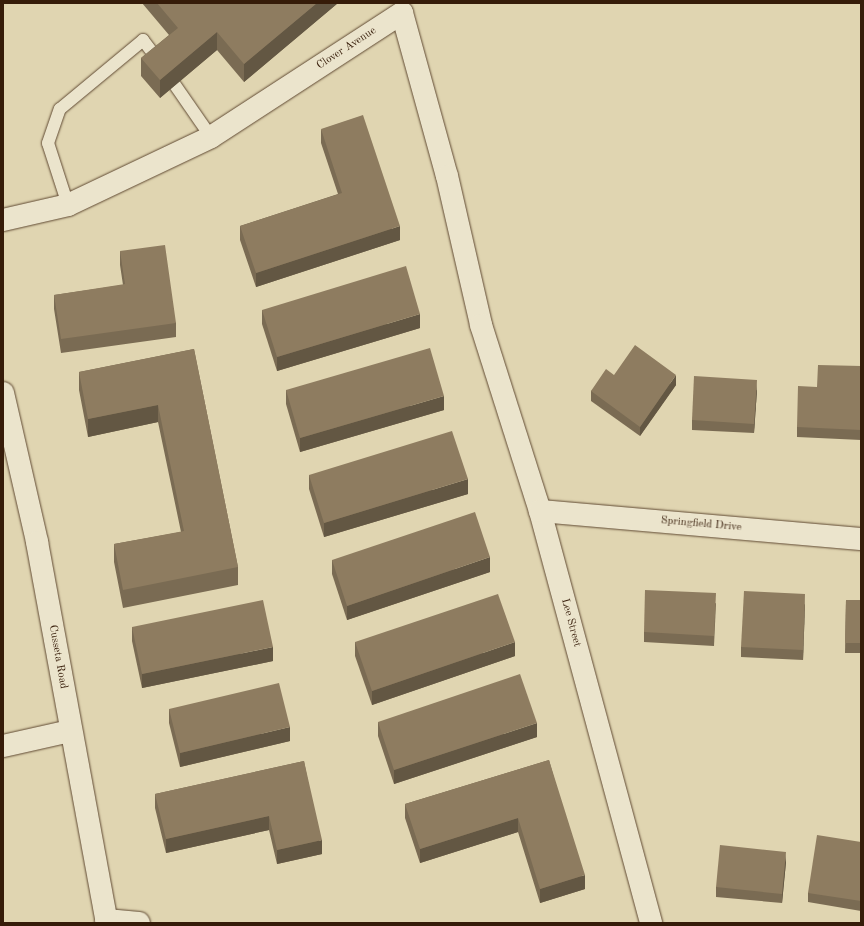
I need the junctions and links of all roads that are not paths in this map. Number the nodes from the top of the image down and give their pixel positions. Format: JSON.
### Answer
{"nodes":[{"id":1,"x":408,"y":8,"type":"edge"},
{"id":2,"x":158,"y":61,"type":"edge"},
{"id":3,"x":175,"y":84,"type":"edge"},
{"id":4,"x":211,"y":137,"type":"junction"},
{"id":5,"x":68,"y":205,"type":"junction"},
{"id":6,"x":3,"y":220,"type":"edge"},
{"id":7,"x":481,"y":326,"type":"joint"},
{"id":8,"x":3,"y":393,"type":"edge"},
{"id":9,"x":540,"y":511,"type":"junction"},
{"id":10,"x":861,"y":539,"type":"edge"},
{"id":11,"x":70,"y":731,"type":"junction"},
{"id":12,"x":3,"y":746,"type":"edge"},
{"id":13,"x":106,"y":922,"type":"edge"},
{"id":14,"x":139,"y":923,"type":"edge"},
{"id":15,"x":651,"y":923,"type":"edge"}],
"edges":[{"from":1,"to":4,"type":"street","name":"Clover Avenue"},
{"from":1,"to":7,"type":"street","name":"Clover Avenue"},
{"from":2,"to":5,"type":"lane"},
{"from":3,"to":4,"type":"lane"},
{"from":4,"to":5,"type":"street","name":"Clover Avenue"},
{"from":5,"to":6,"type":"street","name":"Clover Avenue"},
{"from":7,"to":9,"type":"street","name":"Lee Street"},
{"from":8,"to":11,"type":"street","name":"Cusseta Road"},
{"from":9,"to":10,"type":"street","name":"Springfield Drive"},
{"from":9,"to":15,"type":"street","name":"Lee Street"},
{"from":11,"to":12,"type":"street"},
{"from":11,"to":13,"type":"street","name":"Cusseta Road"},
{"from":13,"to":14,"type":"street"}]}
